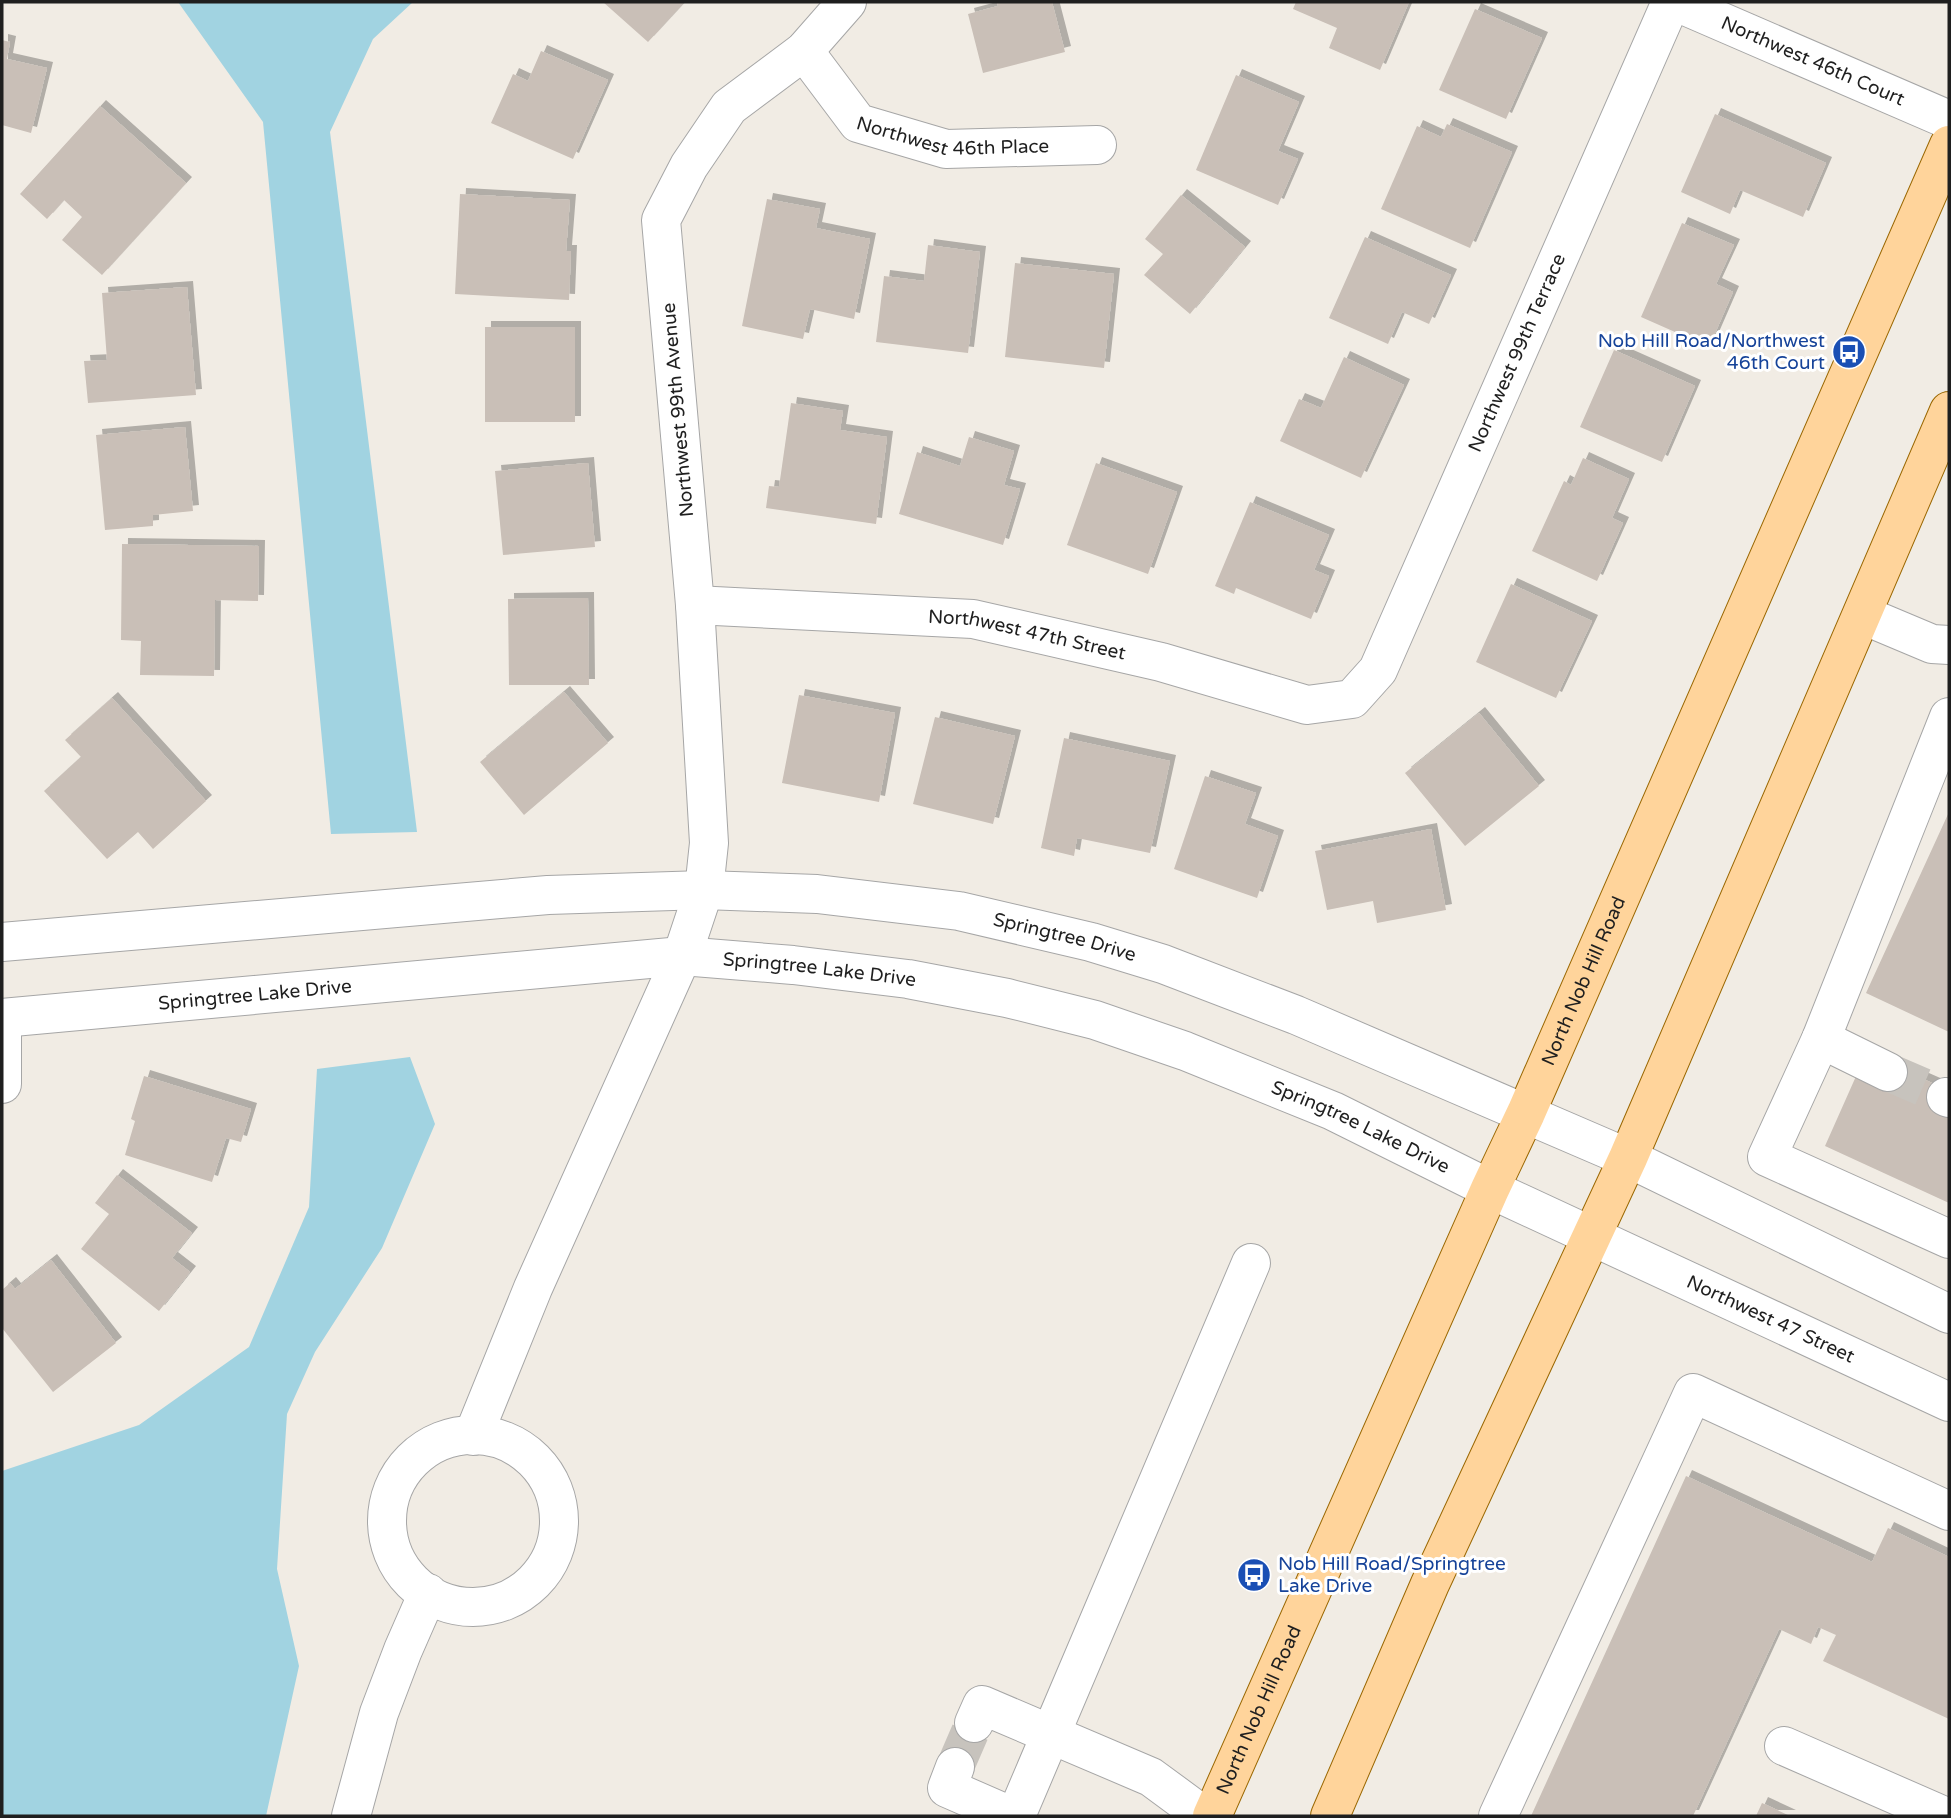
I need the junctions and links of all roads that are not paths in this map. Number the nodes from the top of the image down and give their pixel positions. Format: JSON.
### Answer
{"nodes":[{"id":1,"x":847,"y":2,"type":"edge"},
{"id":2,"x":1673,"y":2,"type":"edge"},
{"id":3,"x":804,"y":51,"type":"junction"},
{"id":4,"x":1949,"y":120,"type":"edge"},
{"id":5,"x":1097,"y":145,"type":"dead end"},
{"id":6,"x":1949,"y":145,"type":"edge"},
{"id":7,"x":1949,"y":411,"type":"edge"},
{"id":8,"x":695,"y":605,"type":"junction"},
{"id":9,"x":1863,"y":615,"type":"junction"},
{"id":10,"x":1949,"y":645,"type":"edge"},
{"id":11,"x":1352,"y":699,"type":"joint"},
{"id":12,"x":1949,"y":716,"type":"edge"},
{"id":13,"x":704,"y":890,"type":"junction"},
{"id":14,"x":2,"y":942,"type":"edge"},
{"id":15,"x":682,"y":956,"type":"junction"},
{"id":16,"x":2,"y":1019,"type":"edge"},
{"id":17,"x":1821,"y":1039,"type":"junction"},
{"id":18,"x":1888,"y":1072,"type":"tunnel mouth"},
{"id":19,"x":2,"y":1084,"type":"edge"},
{"id":20,"x":1526,"y":1113,"type":"junction"},
{"id":21,"x":1628,"y":1158,"type":"junction"},
{"id":22,"x":1490,"y":1189,"type":"junction"},
{"id":23,"x":1591,"y":1236,"type":"junction"},
{"id":24,"x":1949,"y":1239,"type":"edge"},
{"id":25,"x":1251,"y":1263,"type":"dead end"},
{"id":26,"x":1949,"y":1314,"type":"edge"},
{"id":27,"x":1949,"y":1402,"type":"edge"},
{"id":28,"x":473,"y":1436,"type":"junction"},
{"id":29,"x":1949,"y":1511,"type":"edge"},
{"id":30,"x":428,"y":1593,"type":"junction"},
{"id":31,"x":974,"y":1723,"type":"tunnel mouth"},
{"id":32,"x":1050,"y":1735,"type":"junction"},
{"id":33,"x":1784,"y":1746,"type":"dead end"},
{"id":34,"x":955,"y":1767,"type":"tunnel mouth"},
{"id":35,"x":351,"y":1816,"type":"edge"},
{"id":36,"x":1014,"y":1816,"type":"edge"},
{"id":37,"x":1204,"y":1816,"type":"edge"},
{"id":38,"x":1212,"y":1816,"type":"edge"},
{"id":39,"x":1329,"y":1816,"type":"edge"},
{"id":40,"x":1498,"y":1816,"type":"edge"},
{"id":41,"x":1944,"y":1816,"type":"edge"}],
"edges":[{"from":1,"to":3,"type":"street","name":"Northwest 99th Avenue"},
{"from":2,"to":4,"type":"street","name":"Northwest 46th Court"},
{"from":2,"to":11,"type":"street","name":"Northwest 99th Terrace"},
{"from":3,"to":5,"type":"street","name":"Northwest 46th Place"},
{"from":3,"to":8,"type":"street","name":"Northwest 99th Avenue"},
{"from":6,"to":20,"type":"main road","name":"North Nob Hill Road"},
{"from":7,"to":9,"type":"main road"},
{"from":8,"to":11,"type":"street","name":"Northwest 47th Street"},
{"from":8,"to":13,"type":"street","name":"Northwest 99th Avenue"},
{"from":9,"to":10,"type":"street"},
{"from":9,"to":21,"type":"main road"},
{"from":12,"to":17,"type":"street"},
{"from":13,"to":14,"type":"street","name":"Springtree Drive"},
{"from":13,"to":15,"type":"street","name":"Northwest 99th Avenue"},
{"from":13,"to":20,"type":"street","name":"Springtree Drive"},
{"from":15,"to":16,"type":"street","name":"Springtree Lake Drive"},
{"from":15,"to":22,"type":"street","name":"Springtree Lake Drive"},
{"from":15,"to":28,"type":"street","name":"Northwest 99th Avenue"},
{"from":16,"to":19,"type":"street"},
{"from":17,"to":18,"type":"street"},
{"from":17,"to":24,"type":"street"},
{"from":20,"to":21,"type":"street","name":"Springtree Drive"},
{"from":20,"to":22,"type":"main road","name":"North Nob Hill Road"},
{"from":21,"to":23,"type":"main road"},
{"from":21,"to":26,"type":"street"},
{"from":22,"to":23,"type":"street","name":"Springtree Lake Drive"},
{"from":22,"to":38,"type":"main road","name":"North Nob Hill Road"},
{"from":23,"to":27,"type":"street","name":"Northwest 47 Street"},
{"from":23,"to":39,"type":"main road"},
{"from":25,"to":32,"type":"street"},
{"from":28,"to":30,"type":"street"},
{"from":28,"to":30,"type":"street"},
{"from":29,"to":40,"type":"street"},
{"from":30,"to":35,"type":"street"},
{"from":31,"to":32,"type":"street"},
{"from":32,"to":36,"type":"street"},
{"from":32,"to":37,"type":"street"},
{"from":33,"to":41,"type":"street"},
{"from":34,"to":36,"type":"street"}]}
